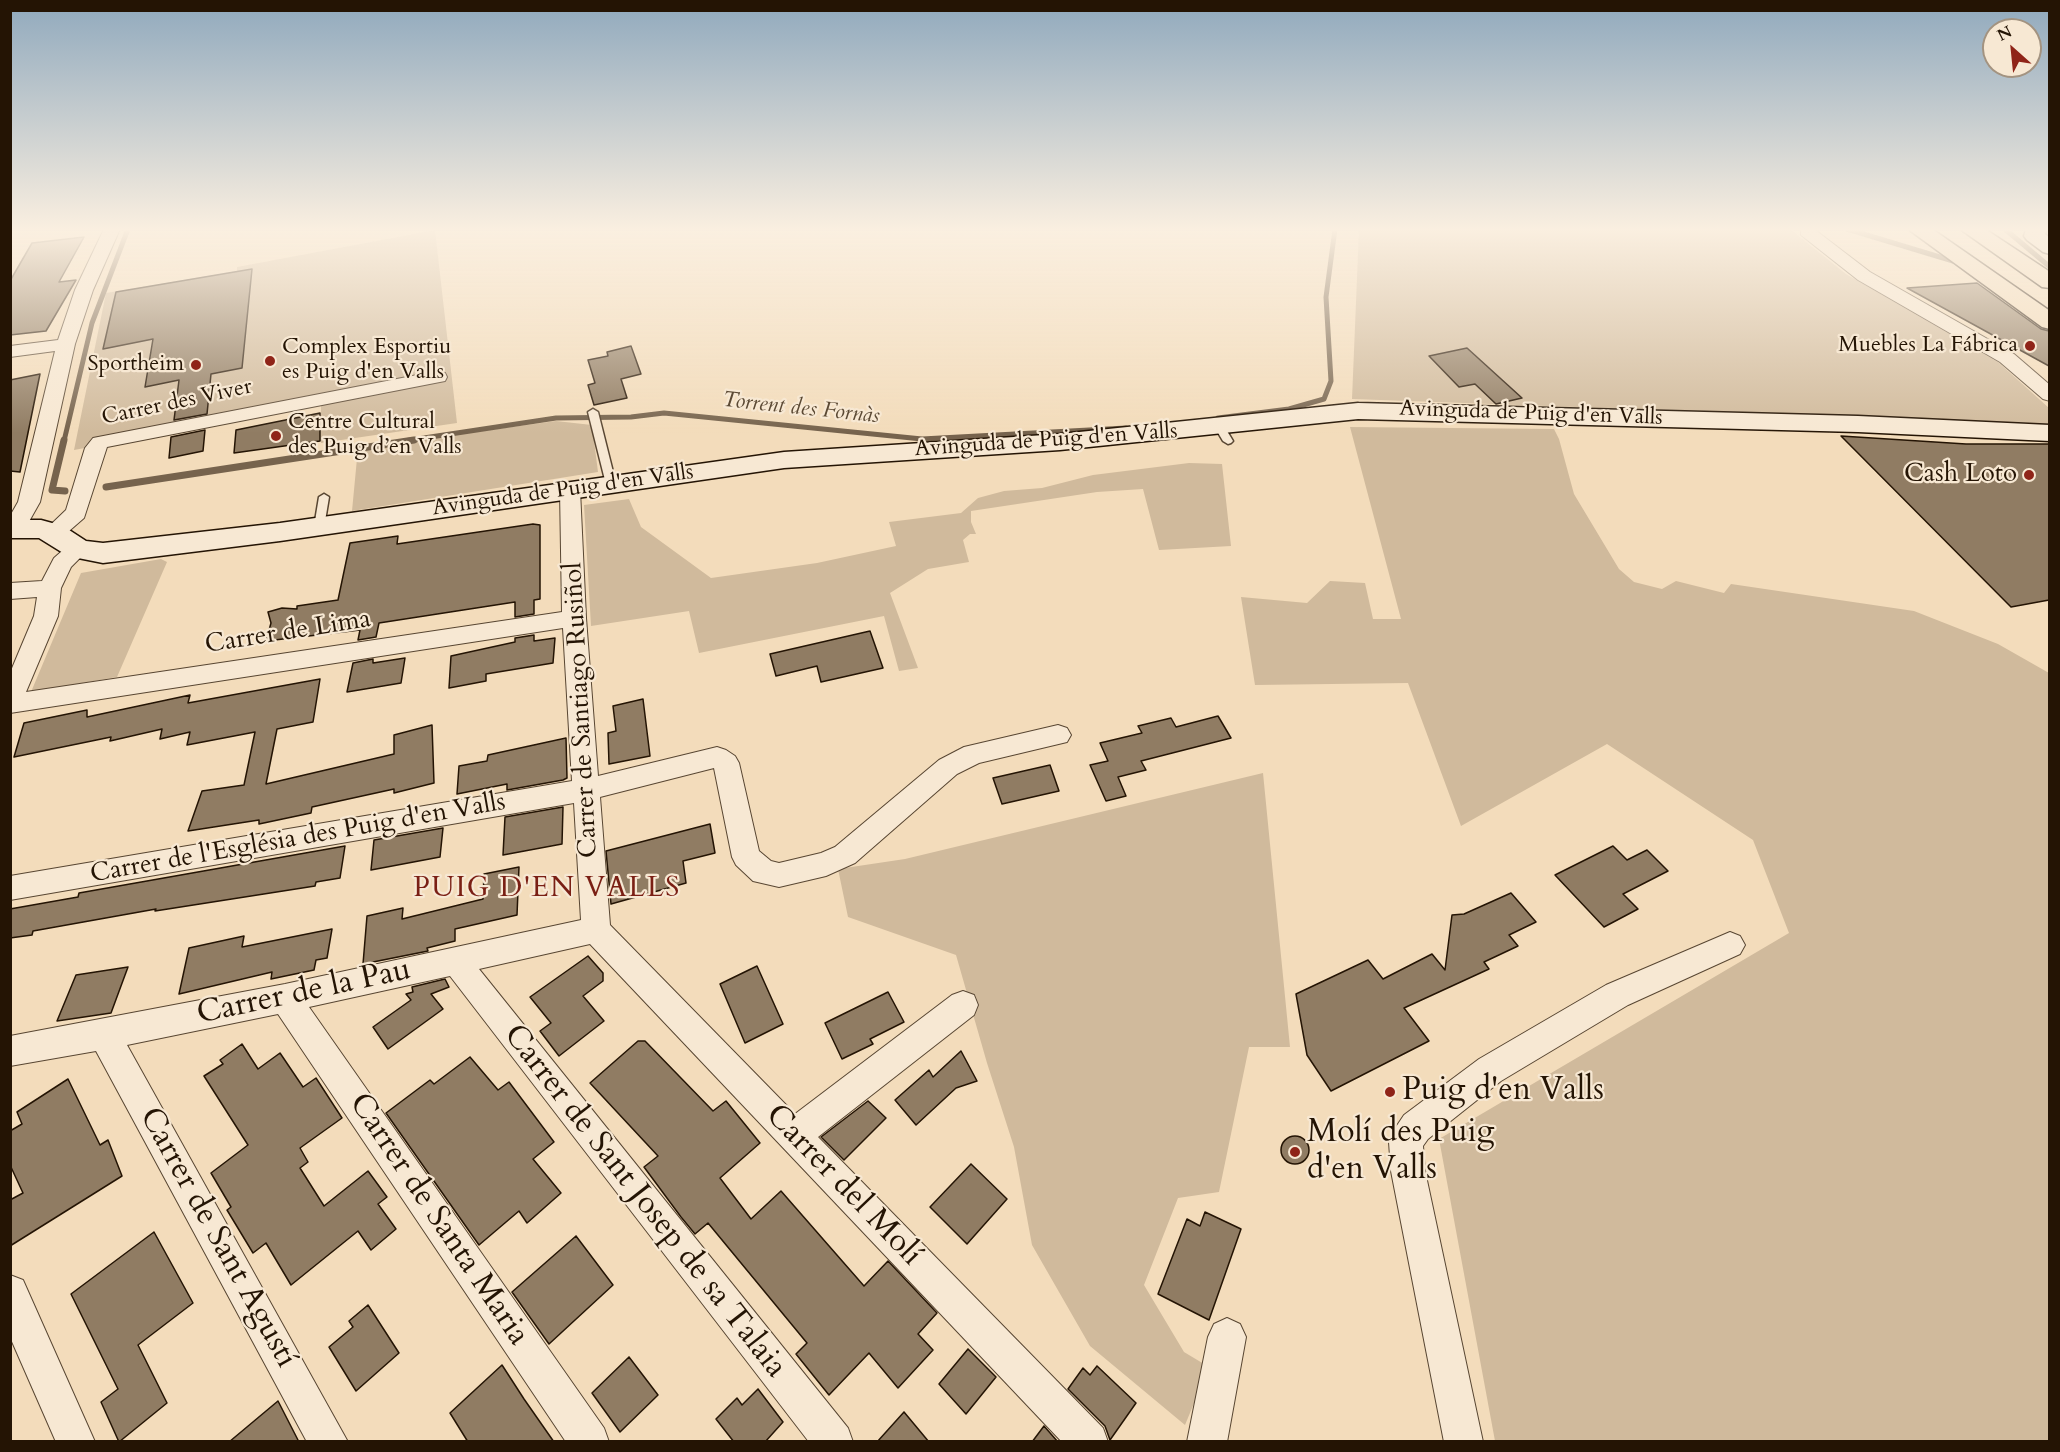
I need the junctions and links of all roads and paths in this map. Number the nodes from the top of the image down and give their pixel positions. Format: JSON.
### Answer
{"nodes":[{"id":1,"x":82,"y":297,"type":"edge"},
{"id":2,"x":1900,"y":297,"type":"edge"},
{"id":3,"x":2013,"y":297,"type":"edge"},
{"id":4,"x":2034,"y":297,"type":"edge"},
{"id":5,"x":2049,"y":307,"type":"edge"},
{"id":6,"x":2049,"y":322,"type":"edge"},
{"id":7,"x":66,"y":344,"type":"junction"},
{"id":8,"x":10,"y":352,"type":"edge"},
{"id":9,"x":438,"y":377,"type":"dead end"},
{"id":10,"x":2049,"y":395,"type":"edge"},
{"id":11,"x":593,"y":412,"type":"dead end"},
{"id":12,"x":2049,"y":433,"type":"edge"},
{"id":13,"x":611,"y":484,"type":"junction"},
{"id":14,"x":570,"y":490,"type":"junction"},
{"id":15,"x":324,"y":497,"type":"dead end"},
{"id":16,"x":319,"y":526,"type":"junction"},
{"id":17,"x":12,"y":529,"type":"edge"},
{"id":18,"x":54,"y":533,"type":"junction"},
{"id":19,"x":78,"y":549,"type":"junction"},
{"id":20,"x":50,"y":588,"type":"junction"},
{"id":21,"x":10,"y":591,"type":"edge"},
{"id":22,"x":574,"y":618,"type":"junction"},
{"id":23,"x":10,"y":702,"type":"edge"},
{"id":24,"x":1058,"y":735,"type":"dead end"},
{"id":25,"x":585,"y":790,"type":"junction"},
{"id":26,"x":10,"y":888,"type":"edge"},
{"id":27,"x":596,"y":930,"type":"junction"},
{"id":28,"x":1730,"y":945,"type":"dead end"},
{"id":29,"x":458,"y":960,"type":"junction"},
{"id":30,"x":285,"y":998,"type":"junction"},
{"id":31,"x":963,"y":1005,"type":"dead end"},
{"id":32,"x":104,"y":1035,"type":"junction"},
{"id":33,"x":10,"y":1051,"type":"edge"},
{"id":34,"x":794,"y":1135,"type":"junction"},
{"id":35,"x":10,"y":1293,"type":"edge"},
{"id":36,"x":1227,"y":1337,"type":"dead end"},
{"id":37,"x":76,"y":1442,"type":"edge"},
{"id":38,"x":329,"y":1442,"type":"edge"},
{"id":39,"x":590,"y":1442,"type":"edge"},
{"id":40,"x":834,"y":1442,"type":"edge"},
{"id":41,"x":1089,"y":1442,"type":"edge"},
{"id":42,"x":1207,"y":1442,"type":"edge"},
{"id":43,"x":1464,"y":1442,"type":"edge"}],
"edges":[{"from":1,"to":7,"type":"street"},
{"from":2,"to":10,"type":"street"},
{"from":3,"to":6,"type":"highway"},
{"from":4,"to":5,"type":"highway"},
{"from":7,"to":8,"type":"street"},
{"from":7,"to":17,"type":"street"},
{"from":9,"to":18,"type":"street","name":"Carrer des Viver"},
{"from":11,"to":13,"type":"lane"},
{"from":12,"to":13,"type":"street","name":"Avinguda de Puig d'en Valls"},
{"from":13,"to":14,"type":"street","name":"Avinguda de Puig d'en Valls"},
{"from":14,"to":16,"type":"street","name":"Avinguda de Puig d'en Valls"},
{"from":14,"to":22,"type":"street","name":"Carrer de Santiago Rusiñol"},
{"from":15,"to":16,"type":"lane"},
{"from":16,"to":19,"type":"street","name":"Avinguda de Puig d'en Valls"},
{"from":17,"to":18,"type":"street"},
{"from":18,"to":19,"type":"street","name":"Avinguda de Puig d'en Valls"},
{"from":19,"to":20,"type":"street"},
{"from":20,"to":21,"type":"street"},
{"from":20,"to":23,"type":"street"},
{"from":22,"to":23,"type":"street","name":"Carrer de Lima"},
{"from":22,"to":25,"type":"street","name":"Carrer de Santiago Rusiñol"},
{"from":24,"to":25,"type":"street","name":"Carrer de l'Església des Puig d'en Valls"},
{"from":25,"to":26,"type":"street","name":"Carrer de l'Església des Puig d'en Valls"},
{"from":25,"to":27,"type":"street","name":"Carrer de Santiago Rusiñol"},
{"from":27,"to":29,"type":"street","name":"Carrer de la Pau"},
{"from":27,"to":34,"type":"street","name":"Carrer del Molí"},
{"from":28,"to":43,"type":"street"},
{"from":29,"to":30,"type":"street","name":"Carrer de la Pau"},
{"from":29,"to":40,"type":"street","name":"Carrer de Sant Josep de sa Talaia"},
{"from":30,"to":32,"type":"street","name":"Carrer de la Pau"},
{"from":30,"to":39,"type":"street","name":"Carrer de Santa Maria"},
{"from":31,"to":34,"type":"street"},
{"from":32,"to":33,"type":"street","name":"Carrer de la Pau"},
{"from":32,"to":38,"type":"street","name":"Carrer de Sant Agustí"},
{"from":34,"to":41,"type":"street","name":"Carrer del Molí"},
{"from":35,"to":37,"type":"street"},
{"from":36,"to":42,"type":"street"}]}
